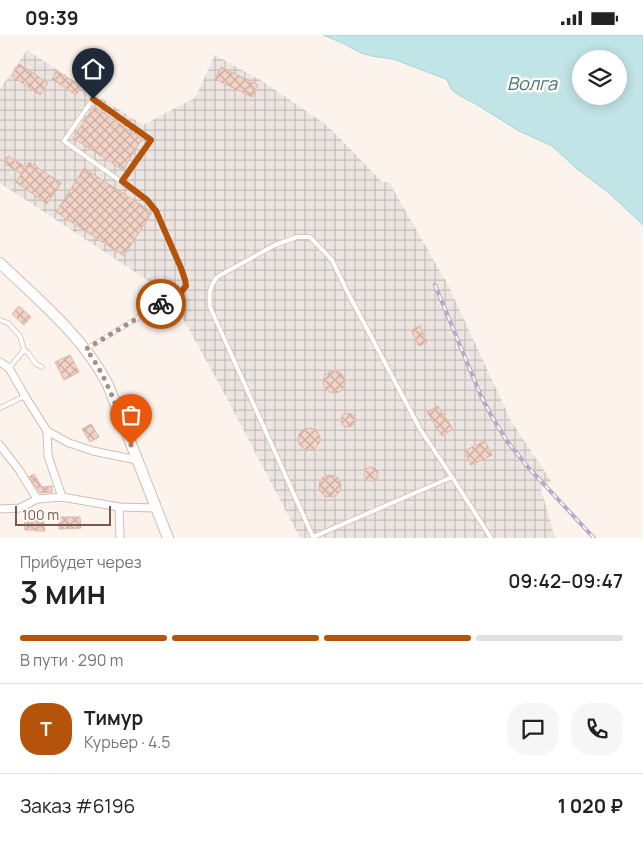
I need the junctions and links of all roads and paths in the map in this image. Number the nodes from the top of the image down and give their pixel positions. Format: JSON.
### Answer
{"nodes":[{"id":1,"x":122,"y":181,"type":"junction"},
{"id":2,"x":0,"y":263,"type":"edge"},
{"id":3,"x":0,"y":321,"type":"edge"},
{"id":4,"x":86,"y":349,"type":"junction"},
{"id":5,"x":24,"y":350,"type":"junction"},
{"id":6,"x":0,"y":362,"type":"edge"},
{"id":7,"x":9,"y":367,"type":"junction"},
{"id":8,"x":42,"y":367,"type":"dead end"},
{"id":9,"x":25,"y":396,"type":"junction"},
{"id":10,"x":0,"y":408,"type":"edge"},
{"id":11,"x":48,"y":431,"type":"junction"},
{"id":12,"x":0,"y":445,"type":"edge"},
{"id":13,"x":137,"y":460,"type":"junction"},
{"id":14,"x":452,"y":477,"type":"junction"},
{"id":15,"x":62,"y":497,"type":"junction"},
{"id":16,"x":37,"y":499,"type":"junction"},
{"id":17,"x":119,"y":507,"type":"junction"},
{"id":18,"x":156,"y":508,"type":"junction"},
{"id":19,"x":0,"y":509,"type":"edge"},
{"id":20,"x":313,"y":537,"type":"edge"},
{"id":21,"x":120,"y":538,"type":"edge"},
{"id":22,"x":168,"y":538,"type":"edge"},
{"id":23,"x":491,"y":538,"type":"edge"}],
"edges":[{"from":1,"to":1,"type":"lane"},
{"from":1,"to":4,"type":"lane"},
{"from":2,"to":4,"type":"street"},
{"from":3,"to":5,"type":"lane"},
{"from":4,"to":13,"type":"street"},
{"from":5,"to":7,"type":"lane"},
{"from":5,"to":8,"type":"lane"},
{"from":6,"to":7,"type":"street"},
{"from":7,"to":9,"type":"street"},
{"from":9,"to":10,"type":"lane"},
{"from":9,"to":11,"type":"street"},
{"from":11,"to":13,"type":"street"},
{"from":11,"to":15,"type":"street"},
{"from":12,"to":16,"type":"street"},
{"from":13,"to":18,"type":"street"},
{"from":14,"to":20,"type":"lane"},
{"from":14,"to":20,"type":"lane"},
{"from":14,"to":23,"type":"lane"},
{"from":15,"to":16,"type":"street"},
{"from":15,"to":17,"type":"street"},
{"from":16,"to":19,"type":"street"},
{"from":17,"to":18,"type":"street"},
{"from":17,"to":21,"type":"street"},
{"from":18,"to":22,"type":"street"}]}
